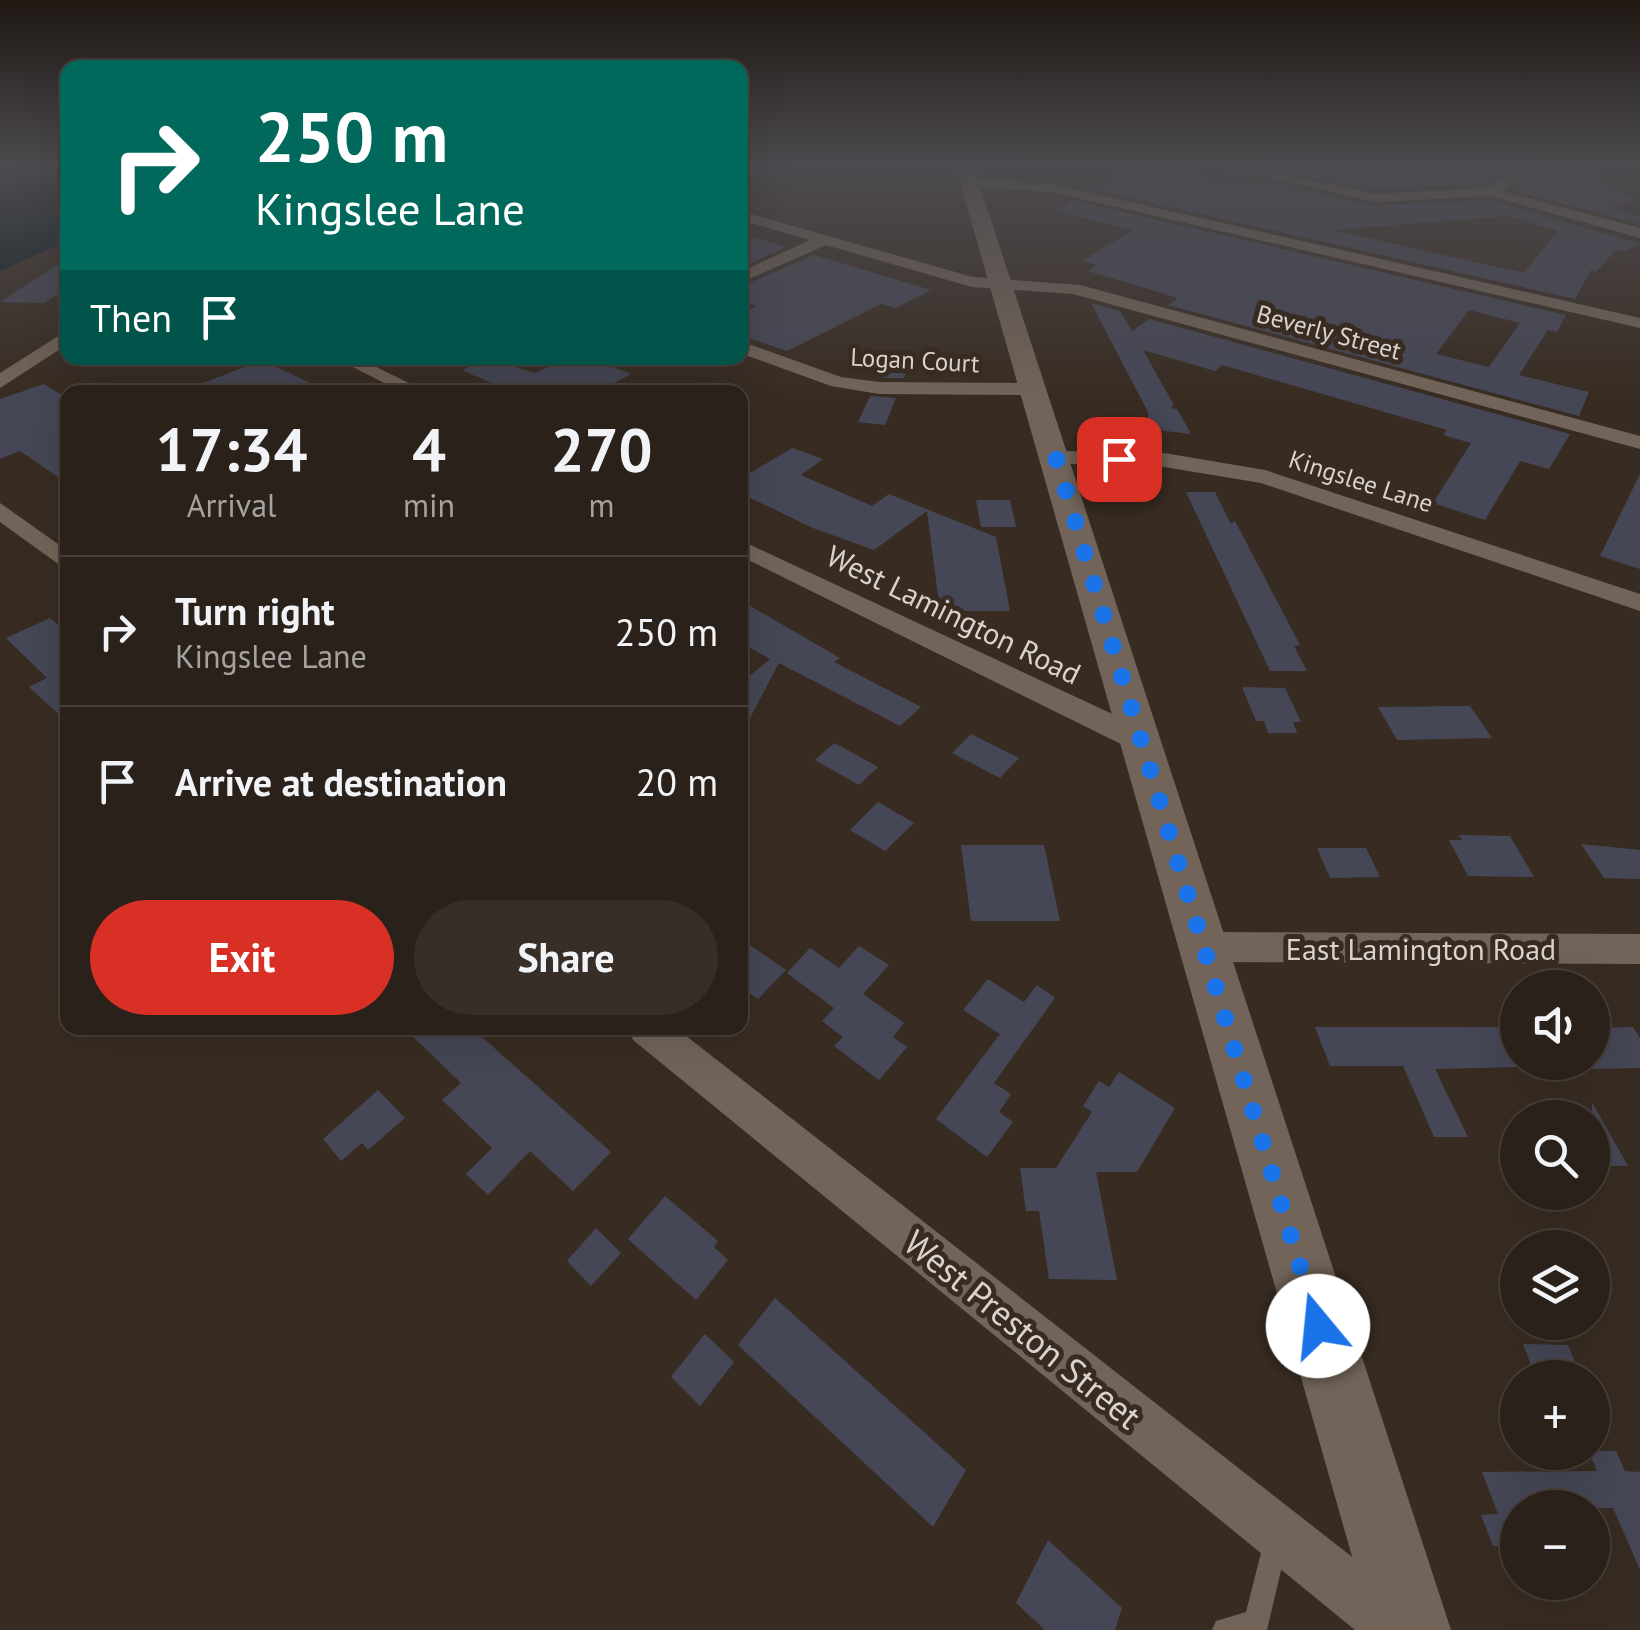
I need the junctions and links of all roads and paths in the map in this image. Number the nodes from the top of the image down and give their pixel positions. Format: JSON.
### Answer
{"nodes":[{"id":1,"x":816,"y":244,"type":"edge"},
{"id":2,"x":839,"y":244,"type":"edge"},
{"id":3,"x":989,"y":244,"type":"edge"},
{"id":4,"x":1297,"y":244,"type":"edge"},
{"id":5,"x":748,"y":274,"type":"edge"},
{"id":6,"x":1002,"y":285,"type":"junction"},
{"id":7,"x":1640,"y":323,"type":"edge"},
{"id":8,"x":60,"y":341,"type":"edge"},
{"id":9,"x":748,"y":350,"type":"edge"},
{"id":10,"x":359,"y":365,"type":"edge"},
{"id":11,"x":0,"y":382,"type":"edge"},
{"id":12,"x":402,"y":385,"type":"edge"},
{"id":13,"x":1034,"y":389,"type":"junction"},
{"id":14,"x":1640,"y":444,"type":"edge"},
{"id":15,"x":1056,"y":458,"type":"junction"},
{"id":16,"x":0,"y":510,"type":"edge"},
{"id":17,"x":748,"y":551,"type":"edge"},
{"id":18,"x":60,"y":558,"type":"edge"},
{"id":19,"x":1640,"y":604,"type":"edge"},
{"id":20,"x":1140,"y":740,"type":"junction"},
{"id":21,"x":1202,"y":947,"type":"junction"},
{"id":22,"x":1640,"y":949,"type":"edge"},
{"id":23,"x":656,"y":1035,"type":"edge"},
{"id":24,"x":1278,"y":1532,"type":"junction"},
{"id":25,"x":1225,"y":1630,"type":"edge"},
{"id":26,"x":1400,"y":1630,"type":"edge"},
{"id":27,"x":1412,"y":1630,"type":"edge"}],
"edges":[{"from":1,"to":5,"type":"street"},
{"from":2,"to":6,"type":"street","name":"Beverly Street"},
{"from":3,"to":6,"type":"main road"},
{"from":4,"to":7,"type":"street"},
{"from":6,"to":13,"type":"main road"},
{"from":6,"to":14,"type":"street","name":"Beverly Street"},
{"from":8,"to":11,"type":"street"},
{"from":9,"to":13,"type":"street","name":"Logan Court"},
{"from":10,"to":12,"type":"street"},
{"from":13,"to":15,"type":"main road"},
{"from":15,"to":19,"type":"street","name":"Kingslee Lane"},
{"from":15,"to":20,"type":"main road"},
{"from":16,"to":18,"type":"street"},
{"from":17,"to":20,"type":"street","name":"West Lamington Road"},
{"from":20,"to":21,"type":"main road"},
{"from":21,"to":22,"type":"street","name":"East Lamington Road"},
{"from":21,"to":27,"type":"main road"},
{"from":23,"to":24,"type":"street","name":"West Preston Street"},
{"from":24,"to":25,"type":"lane"},
{"from":24,"to":26,"type":"street","name":"West Preston Street"}]}
